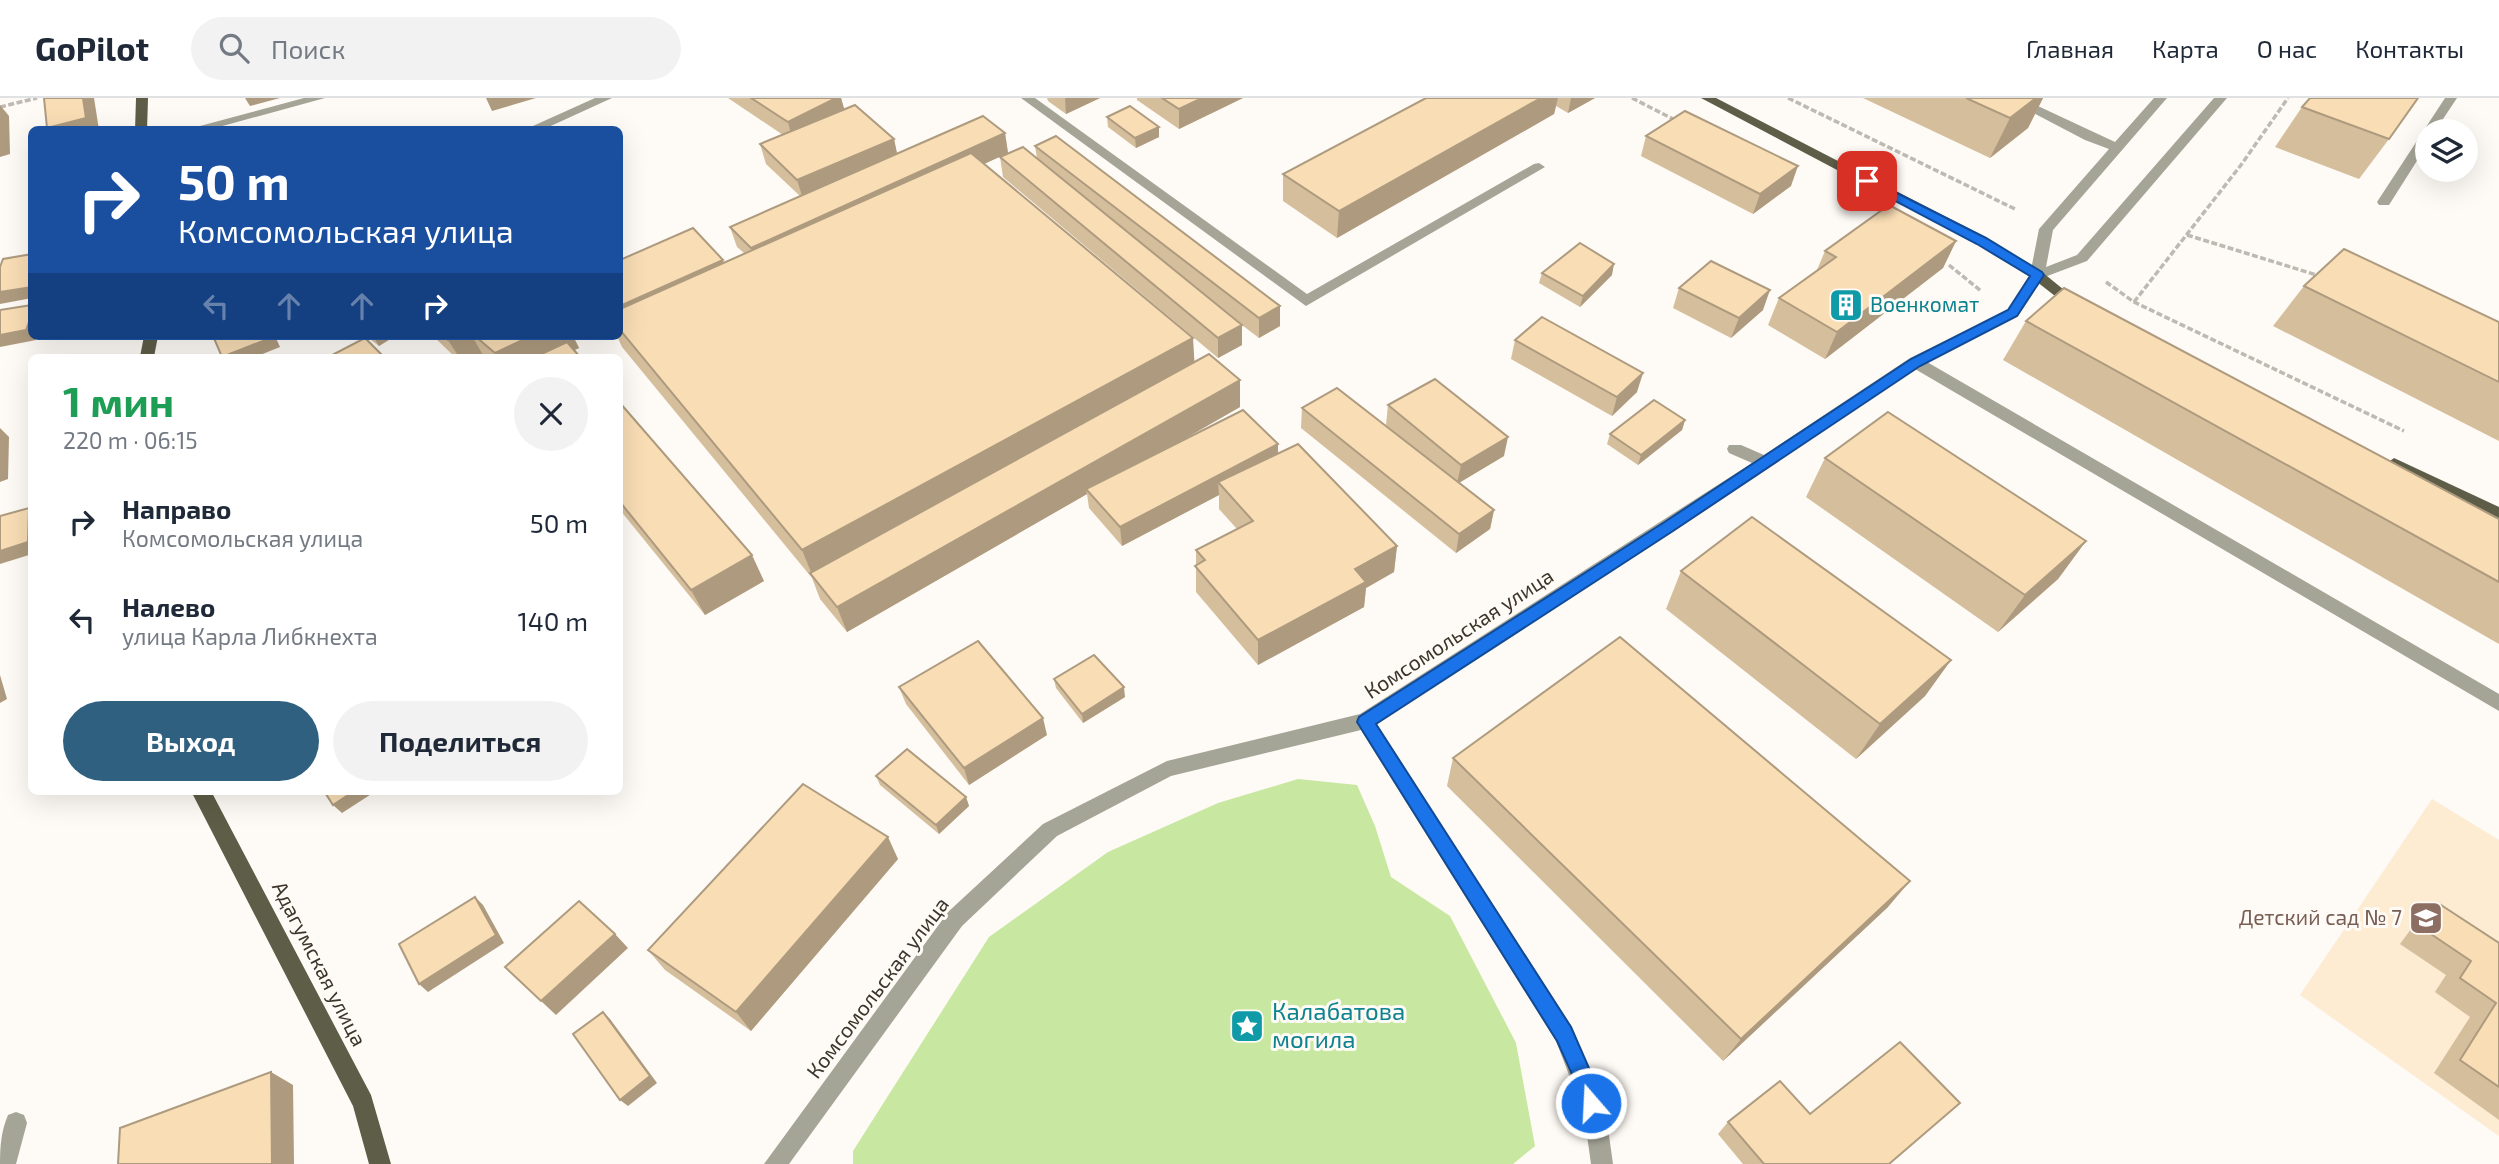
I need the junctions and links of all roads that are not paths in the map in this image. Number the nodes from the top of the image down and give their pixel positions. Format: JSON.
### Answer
{"nodes":[{"id":1,"x":142,"y":98,"type":"edge"},
{"id":2,"x":319,"y":98,"type":"edge"},
{"id":3,"x":606,"y":98,"type":"edge"},
{"id":4,"x":1027,"y":98,"type":"edge"},
{"id":5,"x":1707,"y":98,"type":"edge"},
{"id":6,"x":2011,"y":98,"type":"edge"},
{"id":7,"x":2161,"y":98,"type":"edge"},
{"id":8,"x":2221,"y":98,"type":"edge"},
{"id":9,"x":2451,"y":98,"type":"edge"},
{"id":10,"x":2437,"y":119,"type":"edge"},
{"id":11,"x":141,"y":126,"type":"edge"},
{"id":12,"x":207,"y":126,"type":"edge"},
{"id":13,"x":540,"y":126,"type":"edge"},
{"id":14,"x":2116,"y":147,"type":"junction"},
{"id":15,"x":2415,"y":153,"type":"edge"},
{"id":16,"x":1539,"y":167,"type":"dead end"},
{"id":17,"x":2384,"y":202,"type":"dead end"},
{"id":18,"x":2038,"y":275,"type":"junction"},
{"id":19,"x":2092,"y":318,"type":"edge"},
{"id":20,"x":1915,"y":362,"type":"junction"},
{"id":21,"x":1735,"y":449,"type":"dead end"},
{"id":22,"x":2375,"y":455,"type":"edge"},
{"id":23,"x":1766,"y":463,"type":"junction"},
{"id":24,"x":2499,"y":514,"type":"edge"},
{"id":25,"x":2499,"y":703,"type":"edge"},
{"id":26,"x":1365,"y":722,"type":"junction"},
{"id":27,"x":203,"y":795,"type":"edge"},
{"id":28,"x":16,"y":1123,"type":"dead end"},
{"id":29,"x":5,"y":1164,"type":"edge"},
{"id":30,"x":380,"y":1164,"type":"edge"},
{"id":31,"x":775,"y":1164,"type":"edge"},
{"id":32,"x":1602,"y":1164,"type":"edge"}],
"edges":[{"from":1,"to":11,"type":"main road"},
{"from":2,"to":12,"type":"street"},
{"from":3,"to":13,"type":"street"},
{"from":4,"to":16,"type":"street"},
{"from":5,"to":18,"type":"main road"},
{"from":6,"to":14,"type":"street"},
{"from":7,"to":14,"type":"street","name":"Комсомольская улица"},
{"from":8,"to":18,"type":"street"},
{"from":9,"to":10,"type":"street"},
{"from":14,"to":18,"type":"street","name":"Комсомольская улица"},
{"from":15,"to":17,"type":"street"},
{"from":18,"to":19,"type":"main road"},
{"from":18,"to":20,"type":"street","name":"Комсомольская улица"},
{"from":20,"to":23,"type":"street","name":"Комсомольская улица"},
{"from":20,"to":25,"type":"street"},
{"from":21,"to":23,"type":"street"},
{"from":22,"to":24,"type":"main road"},
{"from":23,"to":26,"type":"street","name":"Комсомольская улица"},
{"from":26,"to":31,"type":"street","name":"Комсомольская улица"},
{"from":26,"to":32,"type":"street"},
{"from":27,"to":30,"type":"main road","name":"Адагумская улица"},
{"from":28,"to":29,"type":"street"}]}
